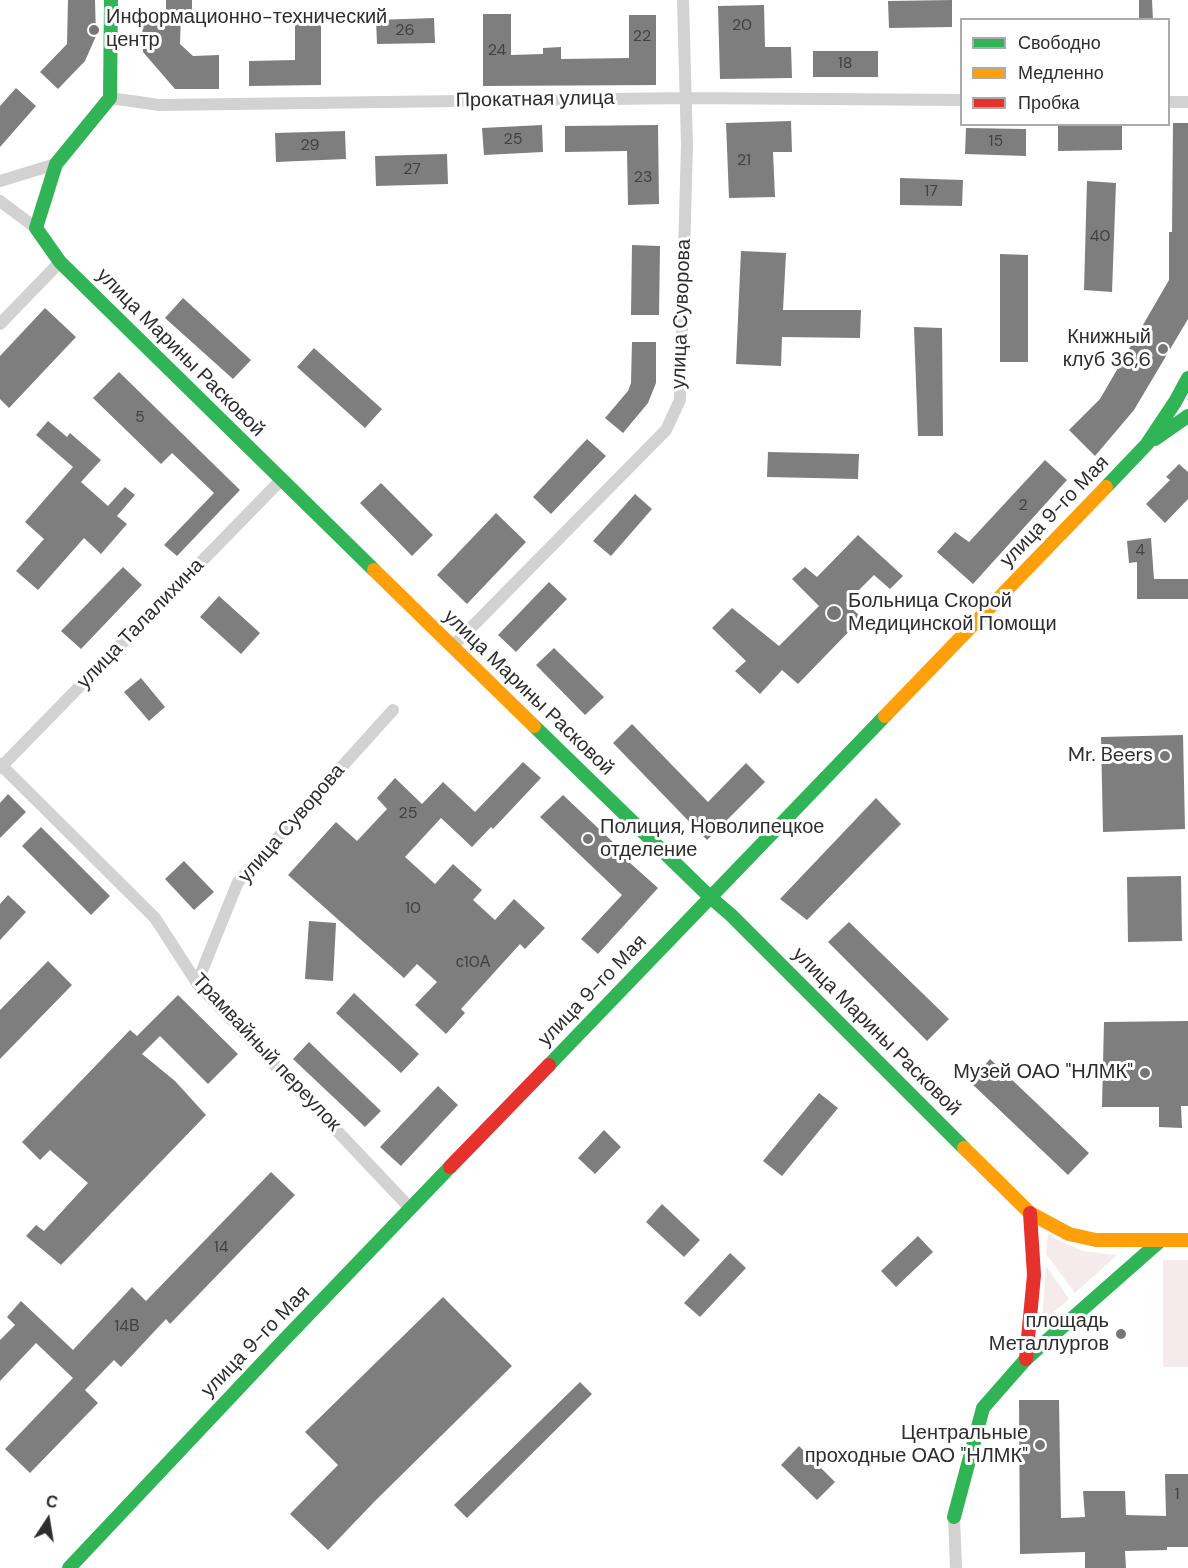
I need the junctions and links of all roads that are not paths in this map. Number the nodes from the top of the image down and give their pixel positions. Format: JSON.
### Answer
{"nodes":[{"id":1,"x":111,"y":0,"type":"edge"},
{"id":2,"x":683,"y":0,"type":"edge"},
{"id":3,"x":110,"y":98,"type":"junction"},
{"id":4,"x":686,"y":98,"type":"junction"},
{"id":5,"x":960,"y":100,"type":"edge"},
{"id":6,"x":1170,"y":102,"type":"edge"},
{"id":7,"x":1188,"y":102,"type":"edge"},
{"id":8,"x":56,"y":164,"type":"junction"},
{"id":9,"x":0,"y":181,"type":"edge"},
{"id":10,"x":0,"y":201,"type":"edge"},
{"id":11,"x":36,"y":228,"type":"junction"},
{"id":12,"x":60,"y":262,"type":"junction"},
{"id":13,"x":0,"y":324,"type":"edge"},
{"id":14,"x":1188,"y":378,"type":"edge"},
{"id":15,"x":1182,"y":400,"type":"edge"},
{"id":16,"x":1188,"y":416,"type":"edge"},
{"id":17,"x":1147,"y":444,"type":"junction"},
{"id":18,"x":281,"y":480,"type":"junction"},
{"id":19,"x":453,"y":646,"type":"junction"},
{"id":20,"x":393,"y":710,"type":"dead end"},
{"id":21,"x":0,"y":766,"type":"edge"},
{"id":22,"x":710,"y":897,"type":"junction"},
{"id":23,"x":197,"y":983,"type":"junction"},
{"id":24,"x":411,"y":1209,"type":"junction"},
{"id":25,"x":1030,"y":1213,"type":"junction"},
{"id":26,"x":1188,"y":1240,"type":"edge"},
{"id":27,"x":1160,"y":1241,"type":"junction"},
{"id":28,"x":1026,"y":1359,"type":"junction"},
{"id":29,"x":954,"y":1516,"type":"joint"},
{"id":30,"x":69,"y":1568,"type":"edge"},
{"id":31,"x":956,"y":1568,"type":"edge"}],
"edges":[{"from":1,"to":3,"type":"main road"},
{"from":2,"to":4,"type":"street","name":"улица Суворова"},
{"from":3,"to":4,"type":"street","name":"Прокатная улица"},
{"from":3,"to":8,"type":"main road"},
{"from":4,"to":5,"type":"street","name":"Прокатная улица"},
{"from":4,"to":19,"type":"street","name":"улица Суворова"},
{"from":6,"to":7,"type":"street"},
{"from":8,"to":9,"type":"street"},
{"from":8,"to":11,"type":"main road"},
{"from":10,"to":11,"type":"street","name":"улица Марины Расковой"},
{"from":11,"to":12,"type":"main road","name":"улица Марины Расковой"},
{"from":12,"to":13,"type":"street"},
{"from":12,"to":18,"type":"main road","name":"улица Марины Расковой"},
{"from":14,"to":15,"type":"main road"},
{"from":15,"to":17,"type":"main road"},
{"from":16,"to":17,"type":"main road"},
{"from":17,"to":22,"type":"main road","name":"улица 9-го Мая"},
{"from":18,"to":19,"type":"main road","name":"улица Марины Расковой"},
{"from":18,"to":21,"type":"street","name":"улица Талалихина"},
{"from":19,"to":22,"type":"main road","name":"улица Марины Расковой"},
{"from":20,"to":23,"type":"street","name":"улица Суворова"},
{"from":21,"to":23,"type":"street","name":"Трамвайный переулок"},
{"from":22,"to":24,"type":"main road","name":"улица 9-го Мая"},
{"from":22,"to":25,"type":"main road","name":"улица Марины Расковой"},
{"from":23,"to":24,"type":"street","name":"Трамвайный переулок"},
{"from":24,"to":30,"type":"main road","name":"улица 9-го Мая"},
{"from":25,"to":27,"type":"main road"},
{"from":25,"to":28,"type":"main road"},
{"from":26,"to":27,"type":"main road"},
{"from":27,"to":28,"type":"main road"},
{"from":28,"to":29,"type":"main road"},
{"from":29,"to":31,"type":"street"}]}
